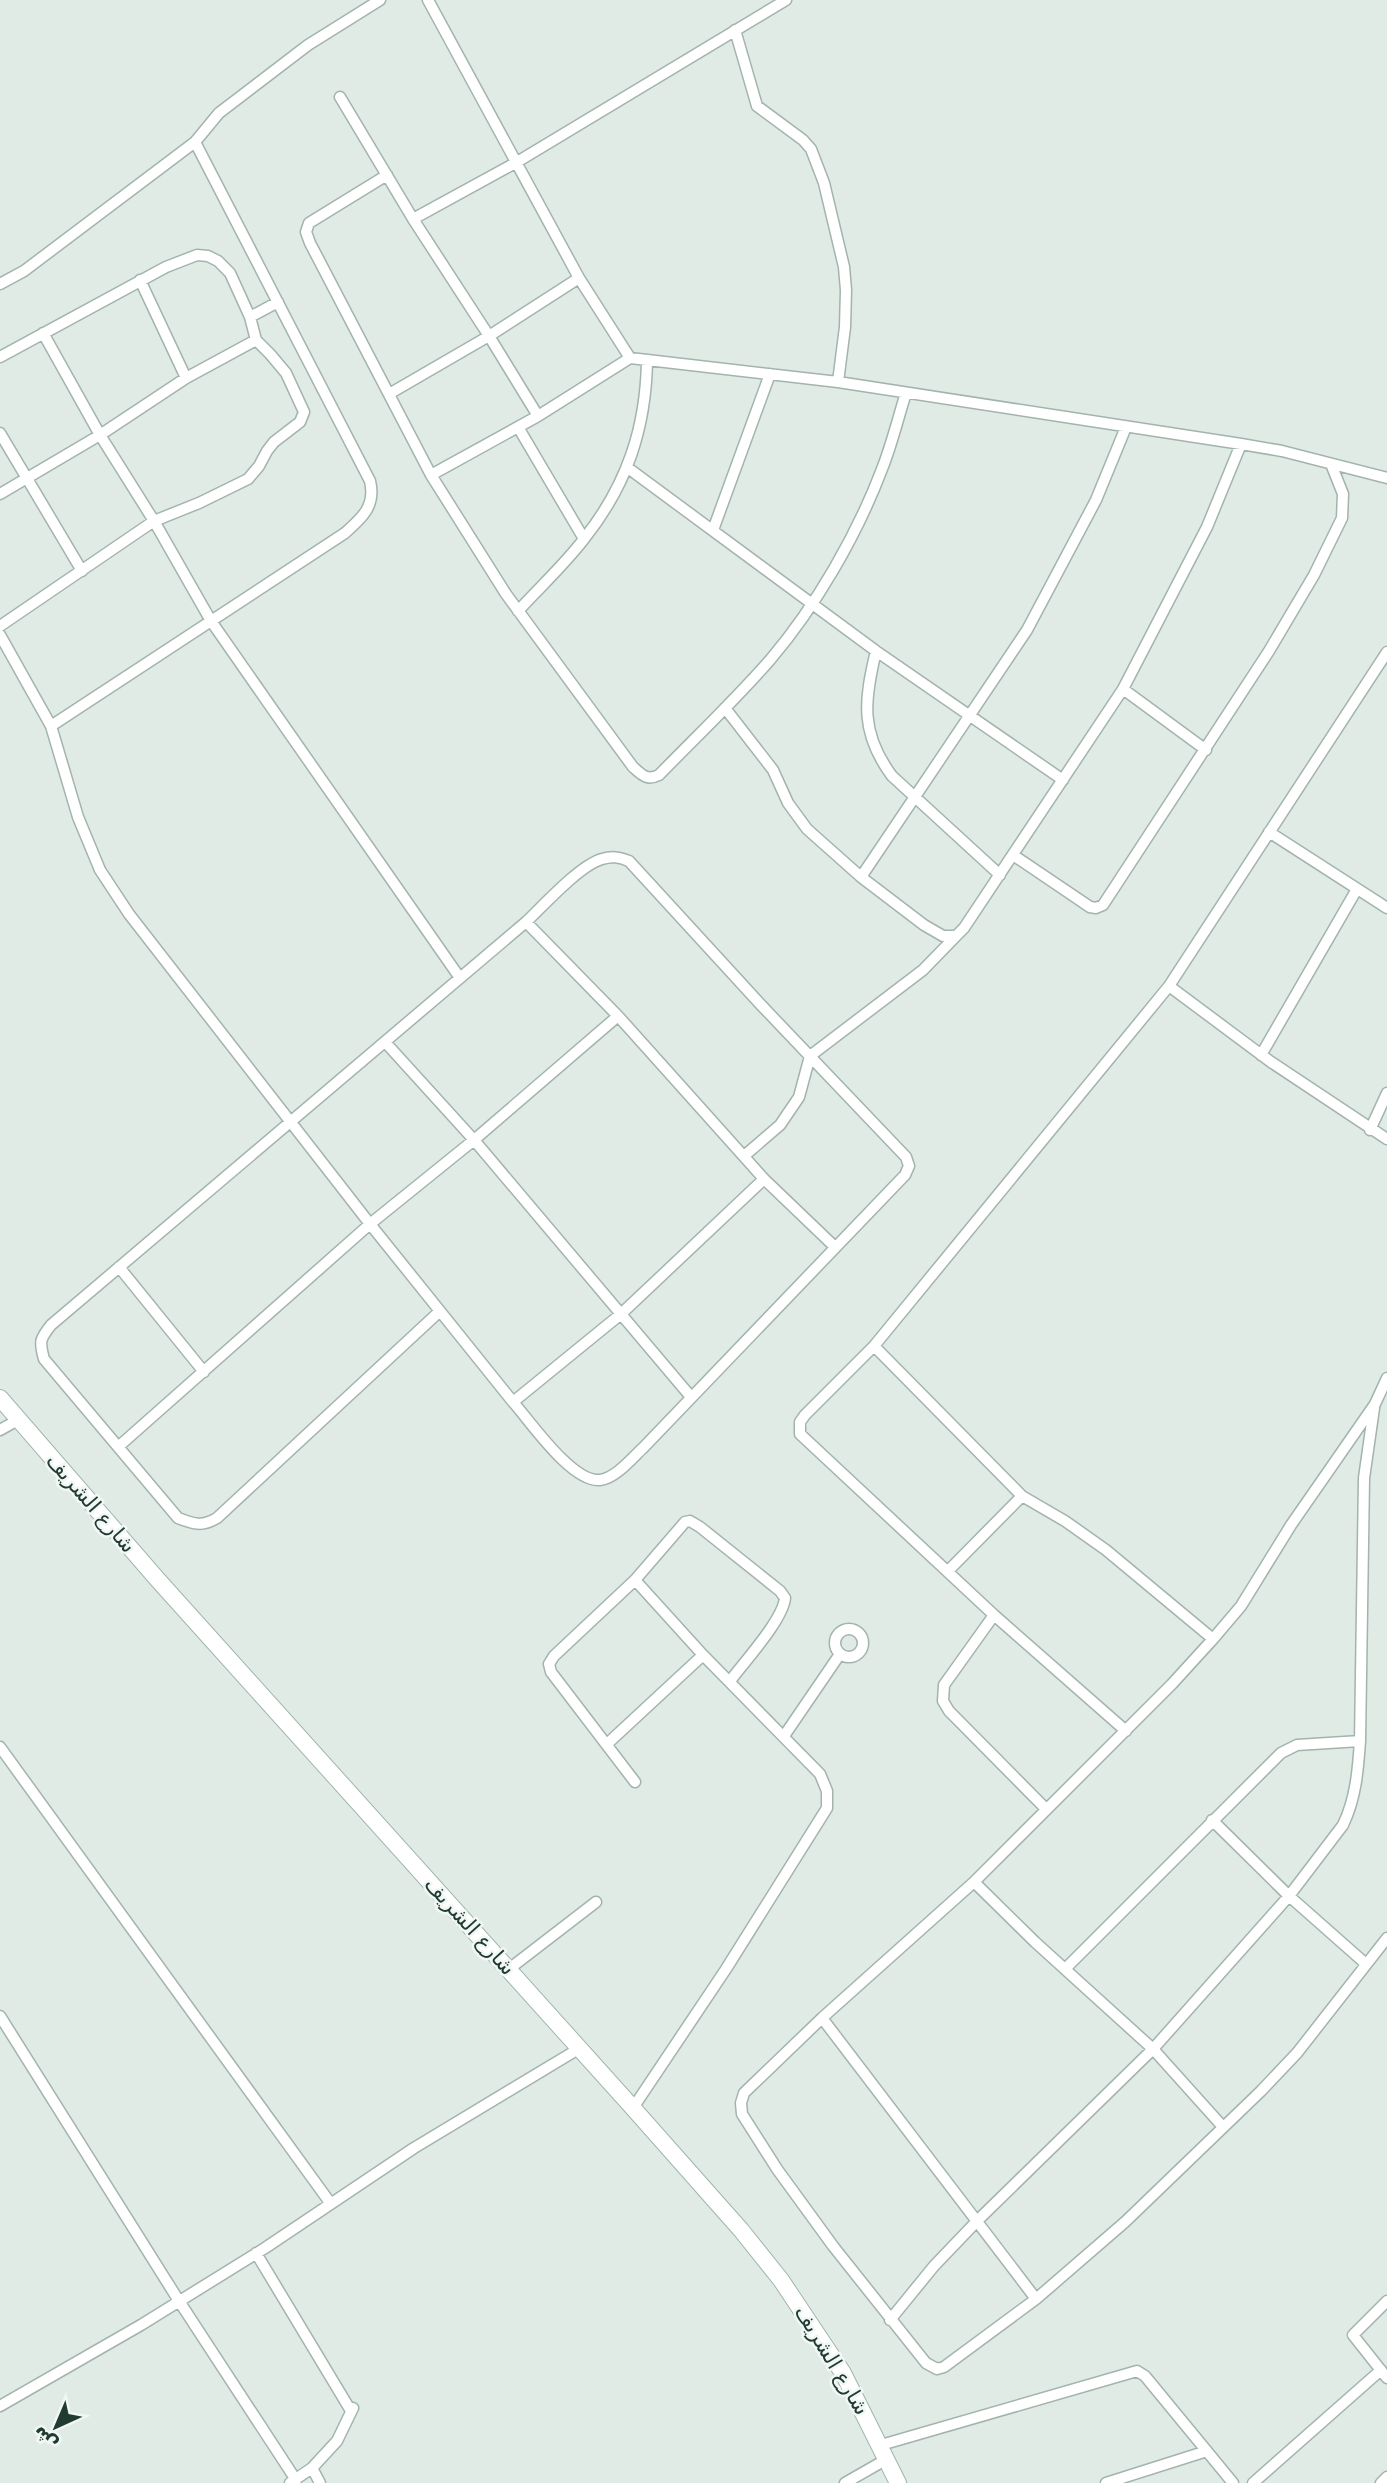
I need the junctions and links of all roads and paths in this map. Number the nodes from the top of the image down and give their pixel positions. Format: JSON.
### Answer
{"nodes":[{"id":1,"x":380,"y":0,"type":"edge"},
{"id":2,"x":428,"y":0,"type":"edge"},
{"id":3,"x":786,"y":0,"type":"edge"},
{"id":4,"x":735,"y":30,"type":"junction"},
{"id":5,"x":340,"y":97,"type":"dead end"},
{"id":6,"x":195,"y":142,"type":"junction"},
{"id":7,"x":517,"y":162,"type":"junction"},
{"id":8,"x":387,"y":175,"type":"junction"},
{"id":9,"x":413,"y":219,"type":"junction"},
{"id":10,"x":579,"y":278,"type":"junction"},
{"id":11,"x":140,"y":280,"type":"junction"},
{"id":12,"x":0,"y":284,"type":"edge"},
{"id":13,"x":278,"y":302,"type":"junction"},
{"id":14,"x":250,"y":317,"type":"junction"},
{"id":15,"x":43,"y":333,"type":"junction"},
{"id":16,"x":489,"y":335,"type":"junction"},
{"id":17,"x":256,"y":340,"type":"junction"},
{"id":18,"x":0,"y":357,"type":"edge"},
{"id":19,"x":630,"y":358,"type":"junction"},
{"id":20,"x":647,"y":360,"type":"junction"},
{"id":21,"x":770,"y":374,"type":"junction"},
{"id":22,"x":186,"y":377,"type":"junction"},
{"id":23,"x":838,"y":382,"type":"junction"},
{"id":24,"x":906,"y":393,"type":"junction"},
{"id":25,"x":389,"y":394,"type":"junction"},
{"id":26,"x":538,"y":416,"type":"junction"},
{"id":27,"x":1126,"y":427,"type":"junction"},
{"id":28,"x":518,"y":428,"type":"junction"},
{"id":29,"x":0,"y":433,"type":"edge"},
{"id":30,"x":100,"y":435,"type":"junction"},
{"id":31,"x":1241,"y":444,"type":"junction"},
{"id":32,"x":1331,"y":464,"type":"junction"},
{"id":33,"x":628,"y":468,"type":"junction"},
{"id":34,"x":431,"y":475,"type":"junction"},
{"id":35,"x":27,"y":477,"type":"junction"},
{"id":36,"x":1387,"y":478,"type":"edge"},
{"id":37,"x":0,"y":494,"type":"edge"},
{"id":38,"x":154,"y":521,"type":"junction"},
{"id":39,"x":713,"y":530,"type":"junction"},
{"id":40,"x":584,"y":539,"type":"junction"},
{"id":41,"x":82,"y":571,"type":"junction"},
{"id":42,"x":812,"y":602,"type":"junction"},
{"id":43,"x":518,"y":611,"type":"junction"},
{"id":44,"x":211,"y":621,"type":"junction"},
{"id":45,"x":0,"y":626,"type":"edge"},
{"id":46,"x":0,"y":635,"type":"edge"},
{"id":47,"x":876,"y":651,"type":"junction"},
{"id":48,"x":1387,"y":652,"type":"edge"},
{"id":49,"x":1123,"y":689,"type":"junction"},
{"id":50,"x":725,"y":708,"type":"junction"},
{"id":51,"x":970,"y":717,"type":"junction"},
{"id":52,"x":51,"y":726,"type":"junction"},
{"id":53,"x":1206,"y":750,"type":"junction"},
{"id":54,"x":1063,"y":780,"type":"junction"},
{"id":55,"x":915,"y":798,"type":"junction"},
{"id":56,"x":1269,"y":832,"type":"junction"},
{"id":57,"x":1013,"y":855,"type":"junction"},
{"id":58,"x":1000,"y":875,"type":"junction"},
{"id":59,"x":861,"y":877,"type":"junction"},
{"id":60,"x":1357,"y":889,"type":"junction"},
{"id":61,"x":1387,"y":908,"type":"edge"},
{"id":62,"x":526,"y":922,"type":"junction"},
{"id":63,"x":956,"y":936,"type":"junction"},
{"id":64,"x":460,"y":978,"type":"junction"},
{"id":65,"x":1169,"y":986,"type":"junction"},
{"id":66,"x":618,"y":1016,"type":"junction"},
{"id":67,"x":385,"y":1042,"type":"junction"},
{"id":68,"x":1261,"y":1055,"type":"junction"},
{"id":69,"x":810,"y":1056,"type":"junction"},
{"id":70,"x":1387,"y":1093,"type":"edge"},
{"id":71,"x":291,"y":1121,"type":"junction"},
{"id":72,"x":1370,"y":1129,"type":"junction"},
{"id":73,"x":1387,"y":1139,"type":"edge"},
{"id":74,"x":474,"y":1140,"type":"junction"},
{"id":75,"x":744,"y":1156,"type":"junction"},
{"id":76,"x":764,"y":1178,"type":"junction"},
{"id":77,"x":370,"y":1224,"type":"junction"},
{"id":78,"x":835,"y":1247,"type":"junction"},
{"id":79,"x":119,"y":1267,"type":"junction"},
{"id":80,"x":440,"y":1311,"type":"junction"},
{"id":81,"x":621,"y":1314,"type":"junction"},
{"id":82,"x":874,"y":1346,"type":"junction"},
{"id":83,"x":204,"y":1372,"type":"junction"},
{"id":84,"x":1387,"y":1378,"type":"edge"},
{"id":85,"x":691,"y":1397,"type":"junction"},
{"id":86,"x":0,"y":1398,"type":"edge"},
{"id":87,"x":513,"y":1402,"type":"junction"},
{"id":88,"x":1375,"y":1404,"type":"junction"},
{"id":89,"x":18,"y":1420,"type":"junction"},
{"id":90,"x":0,"y":1430,"type":"edge"},
{"id":91,"x":118,"y":1447,"type":"junction"},
{"id":92,"x":1022,"y":1496,"type":"junction"},
{"id":93,"x":948,"y":1571,"type":"junction"},
{"id":94,"x":635,"y":1580,"type":"junction"},
{"id":95,"x":994,"y":1615,"type":"junction"},
{"id":96,"x":1213,"y":1639,"type":"junction"},
{"id":97,"x":840,"y":1654,"type":"dead end"},
{"id":98,"x":703,"y":1655,"type":"junction"},
{"id":99,"x":730,"y":1681,"type":"junction"},
{"id":100,"x":1126,"y":1731,"type":"junction"},
{"id":101,"x":784,"y":1736,"type":"junction"},
{"id":102,"x":1360,"y":1741,"type":"junction"},
{"id":103,"x":607,"y":1744,"type":"junction"},
{"id":104,"x":0,"y":1747,"type":"edge"},
{"id":105,"x":635,"y":1782,"type":"dead end"},
{"id":106,"x":1046,"y":1809,"type":"junction"},
{"id":107,"x":1212,"y":1821,"type":"junction"},
{"id":108,"x":974,"y":1882,"type":"junction"},
{"id":109,"x":1289,"y":1896,"type":"junction"},
{"id":110,"x":596,"y":1902,"type":"dead end"},
{"id":111,"x":1387,"y":1938,"type":"edge"},
{"id":112,"x":1366,"y":1964,"type":"junction"},
{"id":113,"x":509,"y":1969,"type":"junction"},
{"id":114,"x":1066,"y":1969,"type":"junction"},
{"id":115,"x":0,"y":2016,"type":"edge"},
{"id":116,"x":822,"y":2018,"type":"junction"},
{"id":117,"x":580,"y":2048,"type":"junction"},
{"id":118,"x":1153,"y":2049,"type":"junction"},
{"id":119,"x":633,"y":2108,"type":"junction"},
{"id":120,"x":1223,"y":2127,"type":"junction"},
{"id":121,"x":331,"y":2204,"type":"junction"},
{"id":122,"x":978,"y":2220,"type":"junction"},
{"id":123,"x":256,"y":2253,"type":"junction"},
{"id":124,"x":1037,"y":2299,"type":"junction"},
{"id":125,"x":179,"y":2301,"type":"junction"},
{"id":126,"x":1387,"y":2301,"type":"edge"},
{"id":127,"x":890,"y":2320,"type":"junction"},
{"id":128,"x":1384,"y":2374,"type":"edge"},
{"id":129,"x":0,"y":2406,"type":"edge"},
{"id":130,"x":1207,"y":2451,"type":"junction"},
{"id":131,"x":884,"y":2452,"type":"junction"},
{"id":132,"x":312,"y":2468,"type":"junction"},
{"id":133,"x":1387,"y":2477,"type":"edge"},
{"id":134,"x":293,"y":2481,"type":"edge"},
{"id":135,"x":320,"y":2483,"type":"edge"},
{"id":136,"x":845,"y":2483,"type":"edge"},
{"id":137,"x":898,"y":2483,"type":"edge"},
{"id":138,"x":1106,"y":2483,"type":"edge"},
{"id":139,"x":1233,"y":2483,"type":"edge"},
{"id":140,"x":1253,"y":2483,"type":"edge"},
{"id":141,"x":1381,"y":2483,"type":"edge"}],
"edges":[{"from":1,"to":6,"type":"street"},
{"from":2,"to":7,"type":"street"},
{"from":3,"to":4,"type":"street"},
{"from":4,"to":7,"type":"street"},
{"from":4,"to":23,"type":"street"},
{"from":5,"to":8,"type":"street"},
{"from":6,"to":12,"type":"street"},
{"from":6,"to":13,"type":"street"},
{"from":7,"to":9,"type":"street"},
{"from":7,"to":10,"type":"street"},
{"from":8,"to":9,"type":"street"},
{"from":8,"to":25,"type":"street"},
{"from":9,"to":16,"type":"street"},
{"from":10,"to":16,"type":"street"},
{"from":10,"to":19,"type":"street"},
{"from":11,"to":14,"type":"street"},
{"from":11,"to":15,"type":"street"},
{"from":11,"to":22,"type":"street"},
{"from":13,"to":14,"type":"street"},
{"from":13,"to":44,"type":"street"},
{"from":14,"to":17,"type":"street"},
{"from":15,"to":18,"type":"street"},
{"from":15,"to":30,"type":"street"},
{"from":16,"to":25,"type":"street"},
{"from":16,"to":26,"type":"street"},
{"from":17,"to":22,"type":"street"},
{"from":17,"to":38,"type":"street"},
{"from":19,"to":20,"type":"street"},
{"from":19,"to":26,"type":"street"},
{"from":20,"to":21,"type":"street"},
{"from":20,"to":33,"type":"street"},
{"from":21,"to":23,"type":"street"},
{"from":21,"to":39,"type":"street"},
{"from":22,"to":30,"type":"street"},
{"from":23,"to":24,"type":"street"},
{"from":24,"to":27,"type":"street"},
{"from":24,"to":42,"type":"street"},
{"from":25,"to":34,"type":"street"},
{"from":26,"to":28,"type":"street"},
{"from":27,"to":31,"type":"street"},
{"from":27,"to":51,"type":"street"},
{"from":28,"to":34,"type":"street"},
{"from":28,"to":40,"type":"street"},
{"from":29,"to":35,"type":"street"},
{"from":30,"to":35,"type":"street"},
{"from":30,"to":38,"type":"street"},
{"from":31,"to":32,"type":"street"},
{"from":31,"to":49,"type":"street"},
{"from":32,"to":36,"type":"street"},
{"from":32,"to":53,"type":"street"},
{"from":33,"to":39,"type":"street"},
{"from":33,"to":40,"type":"street"},
{"from":34,"to":43,"type":"street"},
{"from":35,"to":37,"type":"street"},
{"from":35,"to":41,"type":"street"},
{"from":38,"to":41,"type":"street"},
{"from":38,"to":44,"type":"street"},
{"from":39,"to":42,"type":"street"},
{"from":40,"to":43,"type":"street"},
{"from":41,"to":45,"type":"street"},
{"from":42,"to":47,"type":"street"},
{"from":42,"to":50,"type":"street"},
{"from":43,"to":50,"type":"street"},
{"from":44,"to":52,"type":"street"},
{"from":44,"to":64,"type":"street"},
{"from":46,"to":52,"type":"street"},
{"from":47,"to":51,"type":"street"},
{"from":47,"to":55,"type":"street"},
{"from":48,"to":56,"type":"street"},
{"from":49,"to":53,"type":"street"},
{"from":49,"to":54,"type":"street"},
{"from":50,"to":59,"type":"street"},
{"from":51,"to":54,"type":"street"},
{"from":51,"to":55,"type":"street"},
{"from":52,"to":71,"type":"street"},
{"from":53,"to":57,"type":"street"},
{"from":54,"to":57,"type":"street"},
{"from":55,"to":58,"type":"street"},
{"from":55,"to":59,"type":"street"},
{"from":56,"to":60,"type":"street"},
{"from":56,"to":65,"type":"street"},
{"from":57,"to":58,"type":"street"},
{"from":58,"to":63,"type":"street"},
{"from":59,"to":63,"type":"street"},
{"from":60,"to":61,"type":"street"},
{"from":60,"to":68,"type":"street"},
{"from":62,"to":64,"type":"street"},
{"from":62,"to":66,"type":"street"},
{"from":62,"to":69,"type":"street"},
{"from":63,"to":69,"type":"street"},
{"from":64,"to":67,"type":"street"},
{"from":65,"to":68,"type":"street"},
{"from":65,"to":82,"type":"street"},
{"from":66,"to":74,"type":"street"},
{"from":66,"to":75,"type":"street"},
{"from":67,"to":71,"type":"street"},
{"from":67,"to":74,"type":"street"},
{"from":68,"to":72,"type":"street"},
{"from":69,"to":75,"type":"street"},
{"from":69,"to":78,"type":"street"},
{"from":70,"to":72,"type":"street"},
{"from":71,"to":77,"type":"street"},
{"from":71,"to":79,"type":"street"},
{"from":72,"to":73,"type":"street"},
{"from":74,"to":77,"type":"street"},
{"from":74,"to":81,"type":"street"},
{"from":75,"to":76,"type":"street"},
{"from":76,"to":78,"type":"street"},
{"from":76,"to":81,"type":"street"},
{"from":77,"to":80,"type":"street"},
{"from":77,"to":83,"type":"street"},
{"from":78,"to":85,"type":"street"},
{"from":79,"to":83,"type":"street"},
{"from":79,"to":91,"type":"street"},
{"from":80,"to":87,"type":"street"},
{"from":80,"to":91,"type":"street"},
{"from":81,"to":85,"type":"street"},
{"from":81,"to":87,"type":"street"},
{"from":82,"to":92,"type":"street"},
{"from":82,"to":93,"type":"street"},
{"from":83,"to":91,"type":"street"},
{"from":84,"to":88,"type":"street"},
{"from":85,"to":87,"type":"street"},
{"from":86,"to":89,"type":"main road","name":"شارع الشريف"},
{"from":88,"to":96,"type":"street"},
{"from":88,"to":102,"type":"street"},
{"from":89,"to":90,"type":"street"},
{"from":89,"to":113,"type":"main road","name":"شارع الشريف"},
{"from":92,"to":93,"type":"street"},
{"from":92,"to":96,"type":"street"},
{"from":93,"to":95,"type":"street"},
{"from":94,"to":98,"type":"street"},
{"from":94,"to":99,"type":"street"},
{"from":94,"to":103,"type":"street"},
{"from":95,"to":100,"type":"street"},
{"from":95,"to":106,"type":"street"},
{"from":96,"to":100,"type":"street"},
{"from":97,"to":101,"type":"street"},
{"from":98,"to":99,"type":"street"},
{"from":98,"to":103,"type":"street"},
{"from":99,"to":101,"type":"street"},
{"from":100,"to":106,"type":"street"},
{"from":101,"to":119,"type":"street"},
{"from":102,"to":107,"type":"street"},
{"from":102,"to":109,"type":"street"},
{"from":103,"to":105,"type":"street"},
{"from":104,"to":121,"type":"street"},
{"from":106,"to":108,"type":"street"},
{"from":107,"to":109,"type":"street"},
{"from":107,"to":114,"type":"street"},
{"from":108,"to":114,"type":"street"},
{"from":108,"to":116,"type":"street"},
{"from":109,"to":112,"type":"street"},
{"from":109,"to":118,"type":"street"},
{"from":110,"to":113,"type":"street"},
{"from":111,"to":112,"type":"street"},
{"from":112,"to":120,"type":"street"},
{"from":113,"to":117,"type":"main road","name":"شارع الشريف"},
{"from":114,"to":118,"type":"street"},
{"from":115,"to":125,"type":"street"},
{"from":116,"to":122,"type":"street"},
{"from":116,"to":127,"type":"street"},
{"from":117,"to":119,"type":"main road","name":"شارع الشريف"},
{"from":117,"to":121,"type":"street"},
{"from":118,"to":120,"type":"street"},
{"from":118,"to":122,"type":"street"},
{"from":119,"to":131,"type":"main road","name":"شارع الشريف"},
{"from":120,"to":124,"type":"street"},
{"from":121,"to":123,"type":"street"},
{"from":122,"to":124,"type":"street"},
{"from":122,"to":127,"type":"street"},
{"from":123,"to":125,"type":"street"},
{"from":123,"to":132,"type":"street"},
{"from":124,"to":127,"type":"street"},
{"from":125,"to":129,"type":"street"},
{"from":125,"to":134,"type":"street"},
{"from":126,"to":128,"type":"street"},
{"from":128,"to":140,"type":"street"},
{"from":130,"to":131,"type":"street"},
{"from":130,"to":138,"type":"street"},
{"from":130,"to":139,"type":"street"},
{"from":131,"to":136,"type":"street"},
{"from":131,"to":137,"type":"main road","name":"شارع الشريف"},
{"from":132,"to":134,"type":"street"},
{"from":132,"to":135,"type":"street"},
{"from":133,"to":141,"type":"street"}]}
